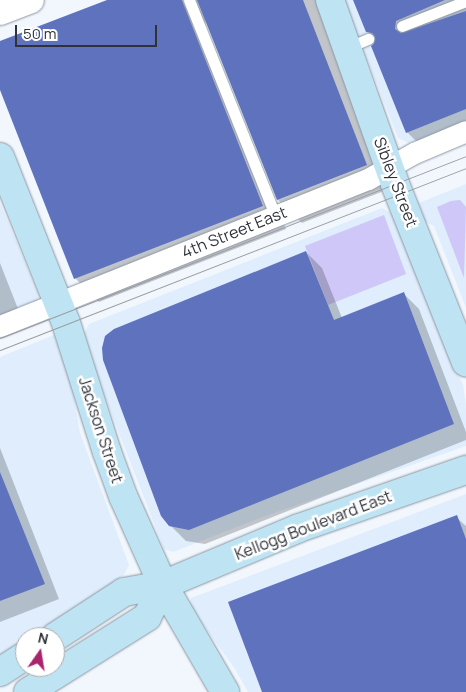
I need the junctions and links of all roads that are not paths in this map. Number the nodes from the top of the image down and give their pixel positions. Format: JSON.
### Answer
{"nodes":[{"id":1,"x":31,"y":0,"type":"edge"},
{"id":2,"x":189,"y":0,"type":"edge"},
{"id":3,"x":330,"y":0,"type":"edge"},
{"id":4,"x":465,"y":1,"type":"edge"},
{"id":5,"x":0,"y":12,"type":"edge"},
{"id":6,"x":402,"y":26,"type":"dead end"},
{"id":7,"x":466,"y":131,"type":"edge"},
{"id":8,"x":0,"y":157,"type":"edge"},
{"id":9,"x":389,"y":168,"type":"junction"},
{"id":10,"x":275,"y":215,"type":"junction"},
{"id":11,"x":58,"y":302,"type":"junction"},
{"id":12,"x":0,"y":326,"type":"edge"},
{"id":13,"x":466,"y":362,"type":"edge"},
{"id":14,"x":466,"y":470,"type":"edge"},
{"id":15,"x":163,"y":585,"type":"junction"},
{"id":16,"x":65,"y":630,"type":"edge"},
{"id":17,"x":15,"y":662,"type":"edge"},
{"id":18,"x":0,"y":672,"type":"edge"},
{"id":19,"x":28,"y":692,"type":"edge"},
{"id":20,"x":225,"y":692,"type":"edge"}],
"edges":[{"from":1,"to":5,"type":"street"},
{"from":2,"to":10,"type":"lane"},
{"from":3,"to":9,"type":"main road","name":"Sibley Street"},
{"from":4,"to":6,"type":"lane"},
{"from":7,"to":9,"type":"street","name":"4th Street East"},
{"from":8,"to":11,"type":"main road","name":"Jackson Street"},
{"from":9,"to":10,"type":"street","name":"4th Street East"},
{"from":9,"to":13,"type":"main road","name":"Sibley Street"},
{"from":10,"to":11,"type":"street","name":"4th Street East"},
{"from":11,"to":12,"type":"street","name":"4th Street East"},
{"from":11,"to":15,"type":"main road","name":"Jackson Street"},
{"from":14,"to":15,"type":"main road","name":"Kellogg Boulevard East"},
{"from":15,"to":16,"type":"main road","name":"Kellogg Boulevard East"},
{"from":15,"to":19,"type":"main road"},
{"from":15,"to":20,"type":"main road","name":"Jackson Street"},
{"from":17,"to":18,"type":"main road"}]}
